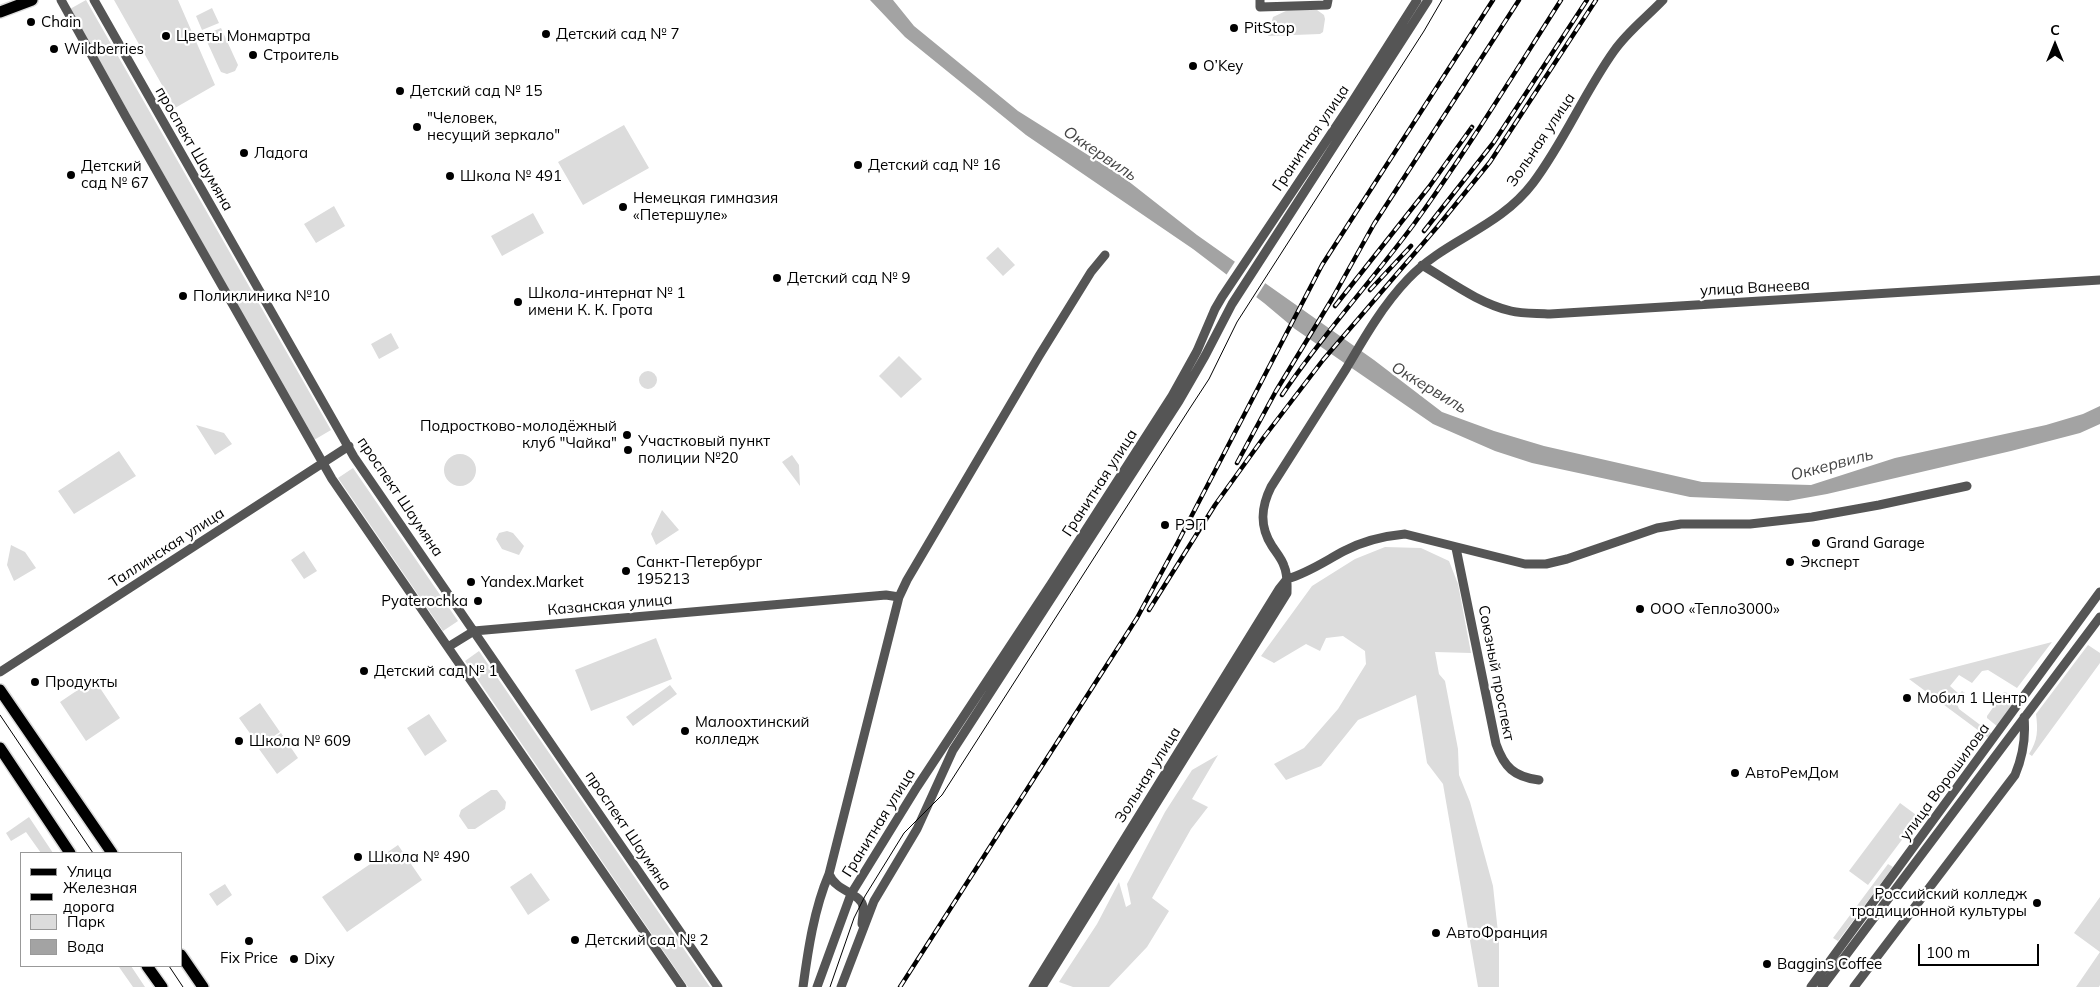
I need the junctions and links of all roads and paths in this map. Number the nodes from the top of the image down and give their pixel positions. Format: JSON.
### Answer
{"nodes":[{"id":1,"x":32,"y":0,"type":"edge"},
{"id":2,"x":61,"y":0,"type":"edge"},
{"id":3,"x":94,"y":0,"type":"edge"},
{"id":4,"x":1260,"y":0,"type":"edge"},
{"id":5,"x":1418,"y":0,"type":"edge"},
{"id":6,"x":1428,"y":0,"type":"edge"},
{"id":7,"x":1663,"y":0,"type":"edge"},
{"id":8,"x":1327,"y":2,"type":"edge"},
{"id":9,"x":0,"y":12,"type":"edge"},
{"id":10,"x":1105,"y":255,"type":"dead end"},
{"id":11,"x":1422,"y":265,"type":"junction"},
{"id":12,"x":2100,"y":280,"type":"edge"},
{"id":13,"x":348,"y":446,"type":"junction"},
{"id":14,"x":323,"y":463,"type":"junction"},
{"id":15,"x":1967,"y":486,"type":"dead end"},
{"id":16,"x":1456,"y":548,"type":"junction"},
{"id":17,"x":1287,"y":579,"type":"junction"},
{"id":18,"x":2100,"y":592,"type":"edge"},
{"id":19,"x":899,"y":597,"type":"junction"},
{"id":20,"x":2096,"y":601,"type":"edge"},
{"id":21,"x":2100,"y":617,"type":"edge"},
{"id":22,"x":474,"y":630,"type":"junction"},
{"id":23,"x":448,"y":647,"type":"junction"},
{"id":24,"x":0,"y":672,"type":"edge"},
{"id":25,"x":0,"y":690,"type":"edge"},
{"id":26,"x":2024,"y":717,"type":"junction"},
{"id":27,"x":0,"y":748,"type":"edge"},
{"id":28,"x":1539,"y":780,"type":"dead end"},
{"id":29,"x":69,"y":852,"type":"edge"},
{"id":30,"x":111,"y":852,"type":"edge"},
{"id":31,"x":829,"y":874,"type":"junction"},
{"id":32,"x":851,"y":894,"type":"junction"},
{"id":33,"x":861,"y":933,"type":"junction"},
{"id":34,"x":182,"y":957,"type":"edge"},
{"id":35,"x":148,"y":967,"type":"edge"},
{"id":36,"x":199,"y":986,"type":"edge"},
{"id":37,"x":162,"y":987,"type":"edge"},
{"id":38,"x":682,"y":987,"type":"edge"},
{"id":39,"x":718,"y":987,"type":"edge"},
{"id":40,"x":803,"y":987,"type":"edge"},
{"id":41,"x":817,"y":987,"type":"edge"},
{"id":42,"x":841,"y":987,"type":"edge"},
{"id":43,"x":1033,"y":987,"type":"edge"},
{"id":44,"x":1042,"y":987,"type":"edge"},
{"id":45,"x":1810,"y":987,"type":"edge"},
{"id":46,"x":1822,"y":987,"type":"edge"},
{"id":47,"x":1854,"y":987,"type":"edge"}],
"edges":[{"from":1,"to":9,"type":"main road"},
{"from":2,"to":14,"type":"street"},
{"from":3,"to":13,"type":"street","name":"проспект Шаумяна"},
{"from":4,"to":8,"type":"street"},
{"from":5,"to":32,"type":"street","name":"Гранитная улица"},
{"from":6,"to":33,"type":"street","name":"Гранитная улица"},
{"from":7,"to":11,"type":"street","name":"Зольная улица"},
{"from":10,"to":19,"type":"street","name":"Гранитная улица"},
{"from":11,"to":12,"type":"street","name":"улица Ванеева"},
{"from":11,"to":17,"type":"street","name":"Зольная улица"},
{"from":13,"to":14,"type":"street","name":"Таллинская улица"},
{"from":13,"to":22,"type":"street","name":"проспект Шаумяна"},
{"from":14,"to":23,"type":"street"},
{"from":14,"to":24,"type":"street","name":"Таллинская улица"},
{"from":15,"to":16,"type":"street"},
{"from":16,"to":17,"type":"street"},
{"from":16,"to":28,"type":"street","name":"Союзный проспект"},
{"from":17,"to":43,"type":"street","name":"Зольная улица"},
{"from":17,"to":44,"type":"street","name":"Зольная улица"},
{"from":18,"to":20,"type":"street","name":"улица Ворошилова"},
{"from":19,"to":22,"type":"street","name":"Казанская улица"},
{"from":19,"to":31,"type":"street","name":"Гранитная улица"},
{"from":20,"to":21,"type":"street"},
{"from":20,"to":45,"type":"street","name":"улица Ворошилова"},
{"from":21,"to":26,"type":"street","name":"улица Ворошилова"},
{"from":22,"to":23,"type":"street","name":"Казанская улица"},
{"from":22,"to":39,"type":"street","name":"проспект Шаумяна"},
{"from":23,"to":38,"type":"street"},
{"from":25,"to":30,"type":"main road"},
{"from":26,"to":46,"type":"street","name":"улица Ворошилова"},
{"from":26,"to":47,"type":"street"},
{"from":27,"to":29,"type":"main road"},
{"from":31,"to":32,"type":"street"},
{"from":31,"to":40,"type":"street","name":"Гранитная улица"},
{"from":32,"to":33,"type":"street"},
{"from":32,"to":41,"type":"street","name":"Гранитная улица"},
{"from":33,"to":42,"type":"street","name":"Гранитная улица"},
{"from":34,"to":36,"type":"main road"},
{"from":35,"to":37,"type":"main road"}]}
